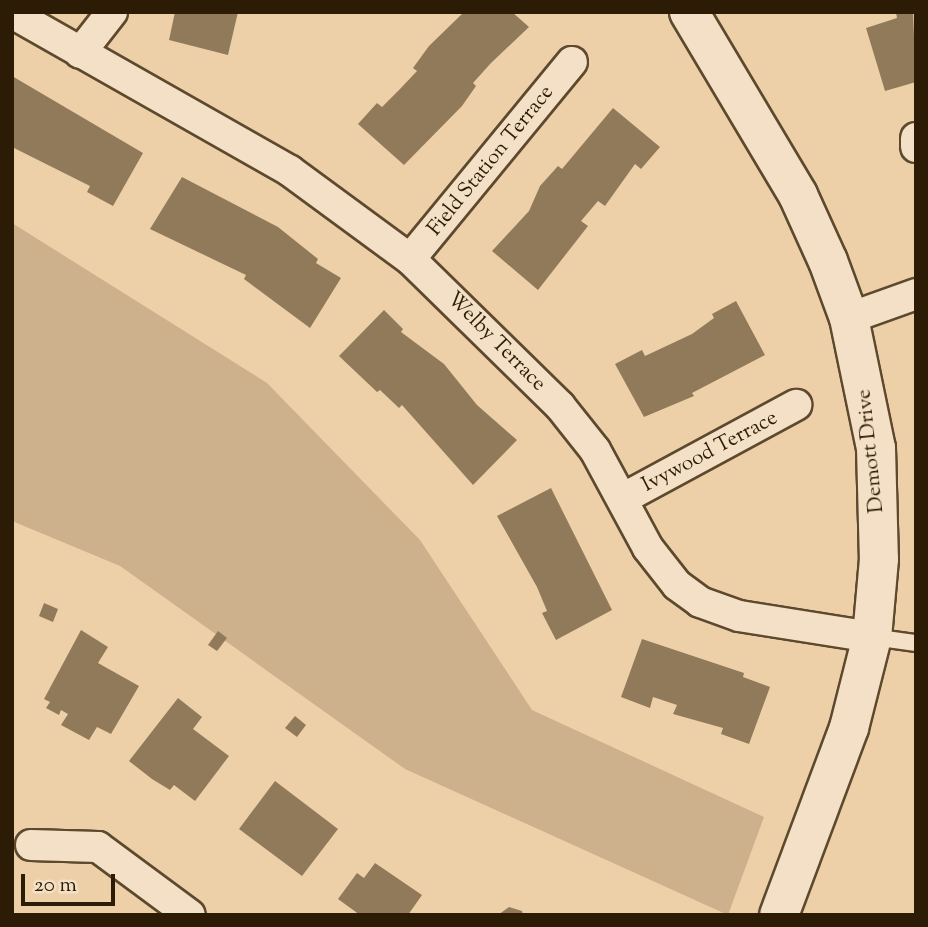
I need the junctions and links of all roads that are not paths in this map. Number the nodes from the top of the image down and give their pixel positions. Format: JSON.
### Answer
{"nodes":[{"id":1,"x":112,"y":12,"type":"edge"},
{"id":2,"x":689,"y":12,"type":"edge"},
{"id":3,"x":12,"y":13,"type":"edge"},
{"id":4,"x":80,"y":52,"type":"junction"},
{"id":5,"x":572,"y":62,"type":"dead end"},
{"id":6,"x":916,"y":138,"type":"edge"},
{"id":7,"x":916,"y":147,"type":"edge"},
{"id":8,"x":410,"y":259,"type":"junction"},
{"id":9,"x":916,"y":294,"type":"edge"},
{"id":10,"x":849,"y":318,"type":"junction"},
{"id":11,"x":796,"y":405,"type":"dead end"},
{"id":12,"x":624,"y":498,"type":"junction"},
{"id":13,"x":872,"y":637,"type":"junction"},
{"id":14,"x":916,"y":643,"type":"edge"},
{"id":15,"x":31,"y":845,"type":"dead end"},
{"id":16,"x":190,"y":915,"type":"edge"},
{"id":17,"x":779,"y":915,"type":"edge"}],
"edges":[{"from":1,"to":4,"type":"street"},
{"from":2,"to":10,"type":"street","name":"Demott Drive"},
{"from":3,"to":4,"type":"street","name":"Welby Terrace"},
{"from":4,"to":8,"type":"street","name":"Welby Terrace"},
{"from":5,"to":8,"type":"street","name":"Field Station Terrace"},
{"from":6,"to":7,"type":"street"},
{"from":8,"to":12,"type":"street","name":"Welby Terrace"},
{"from":9,"to":10,"type":"street"},
{"from":10,"to":13,"type":"street","name":"Demott Drive"},
{"from":11,"to":12,"type":"street","name":"Ivywood Terrace"},
{"from":12,"to":13,"type":"street","name":"Welby Terrace"},
{"from":13,"to":14,"type":"lane"},
{"from":13,"to":17,"type":"street","name":"Demott Drive"},
{"from":15,"to":16,"type":"street"}]}
